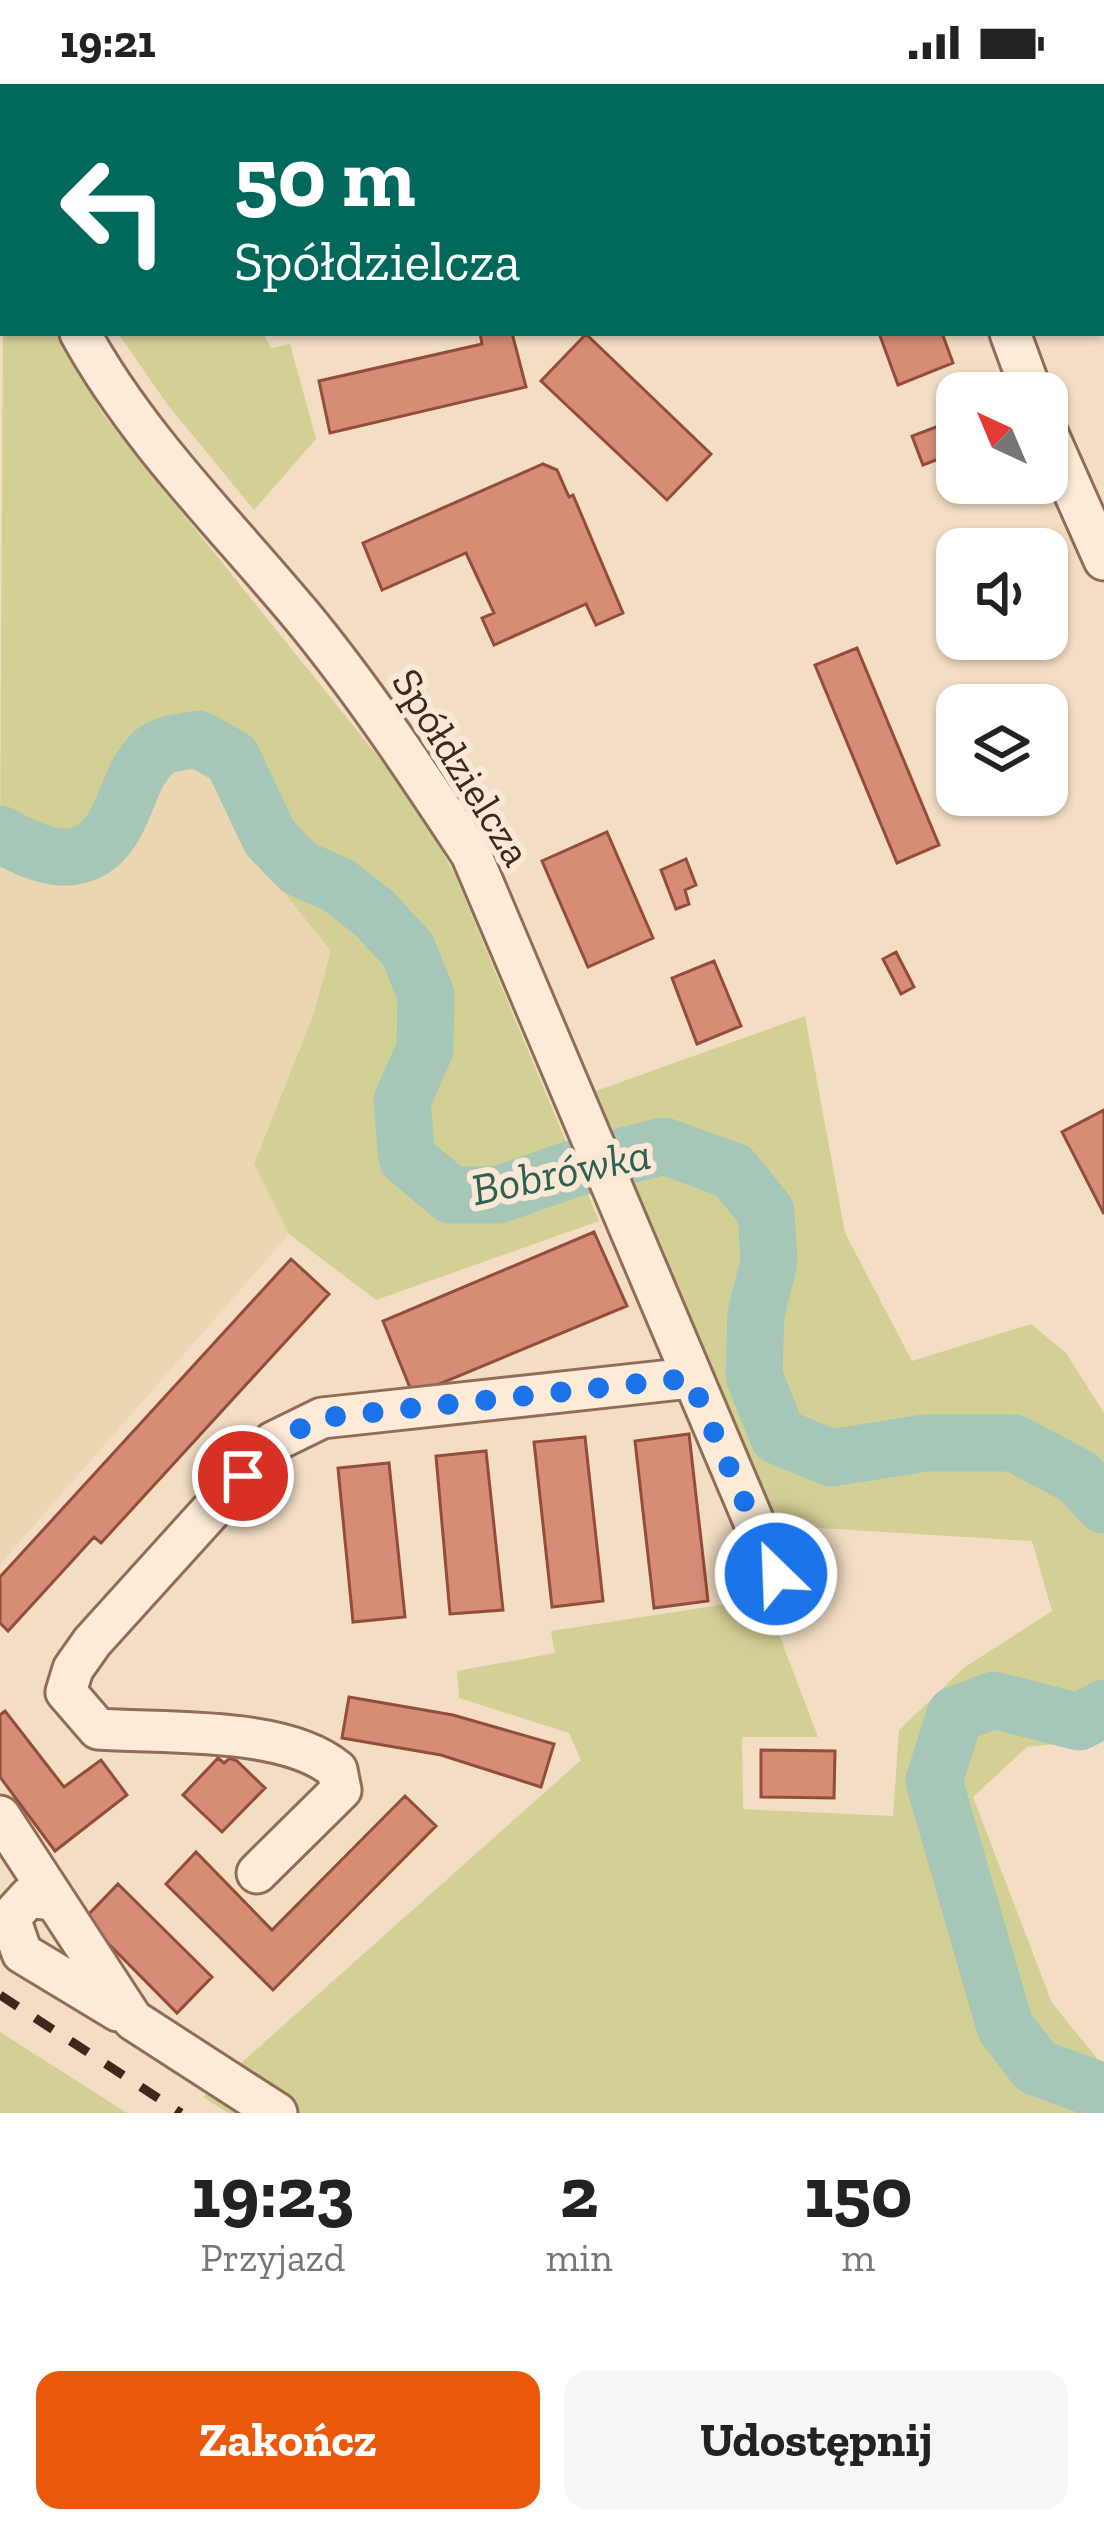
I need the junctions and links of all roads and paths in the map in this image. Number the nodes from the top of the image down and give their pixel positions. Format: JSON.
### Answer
{"nodes":[{"id":1,"x":82,"y":336,"type":"edge"},
{"id":2,"x":1011,"y":336,"type":"edge"},
{"id":3,"x":1024,"y":372,"type":"edge"},
{"id":4,"x":1068,"y":479,"type":"edge"},
{"id":5,"x":1104,"y":560,"type":"edge"},
{"id":6,"x":690,"y":1378,"type":"junction"},
{"id":7,"x":776,"y":1574,"type":"dead end"},
{"id":8,"x":0,"y":1816,"type":"edge"},
{"id":9,"x":257,"y":1873,"type":"dead end"},
{"id":10,"x":50,"y":1900,"type":"junction"},
{"id":11,"x":133,"y":2020,"type":"junction"},
{"id":12,"x":278,"y":2113,"type":"edge"}],
"edges":[{"from":1,"to":6,"type":"street","name":"Spółdzielcza"},
{"from":2,"to":3,"type":"street"},
{"from":4,"to":5,"type":"street"},
{"from":6,"to":7,"type":"street","name":"Spółdzielcza"},
{"from":6,"to":9,"type":"street"},
{"from":8,"to":10,"type":"street"},
{"from":10,"to":11,"type":"street"},
{"from":10,"to":11,"type":"street"},
{"from":11,"to":12,"type":"street"}]}
